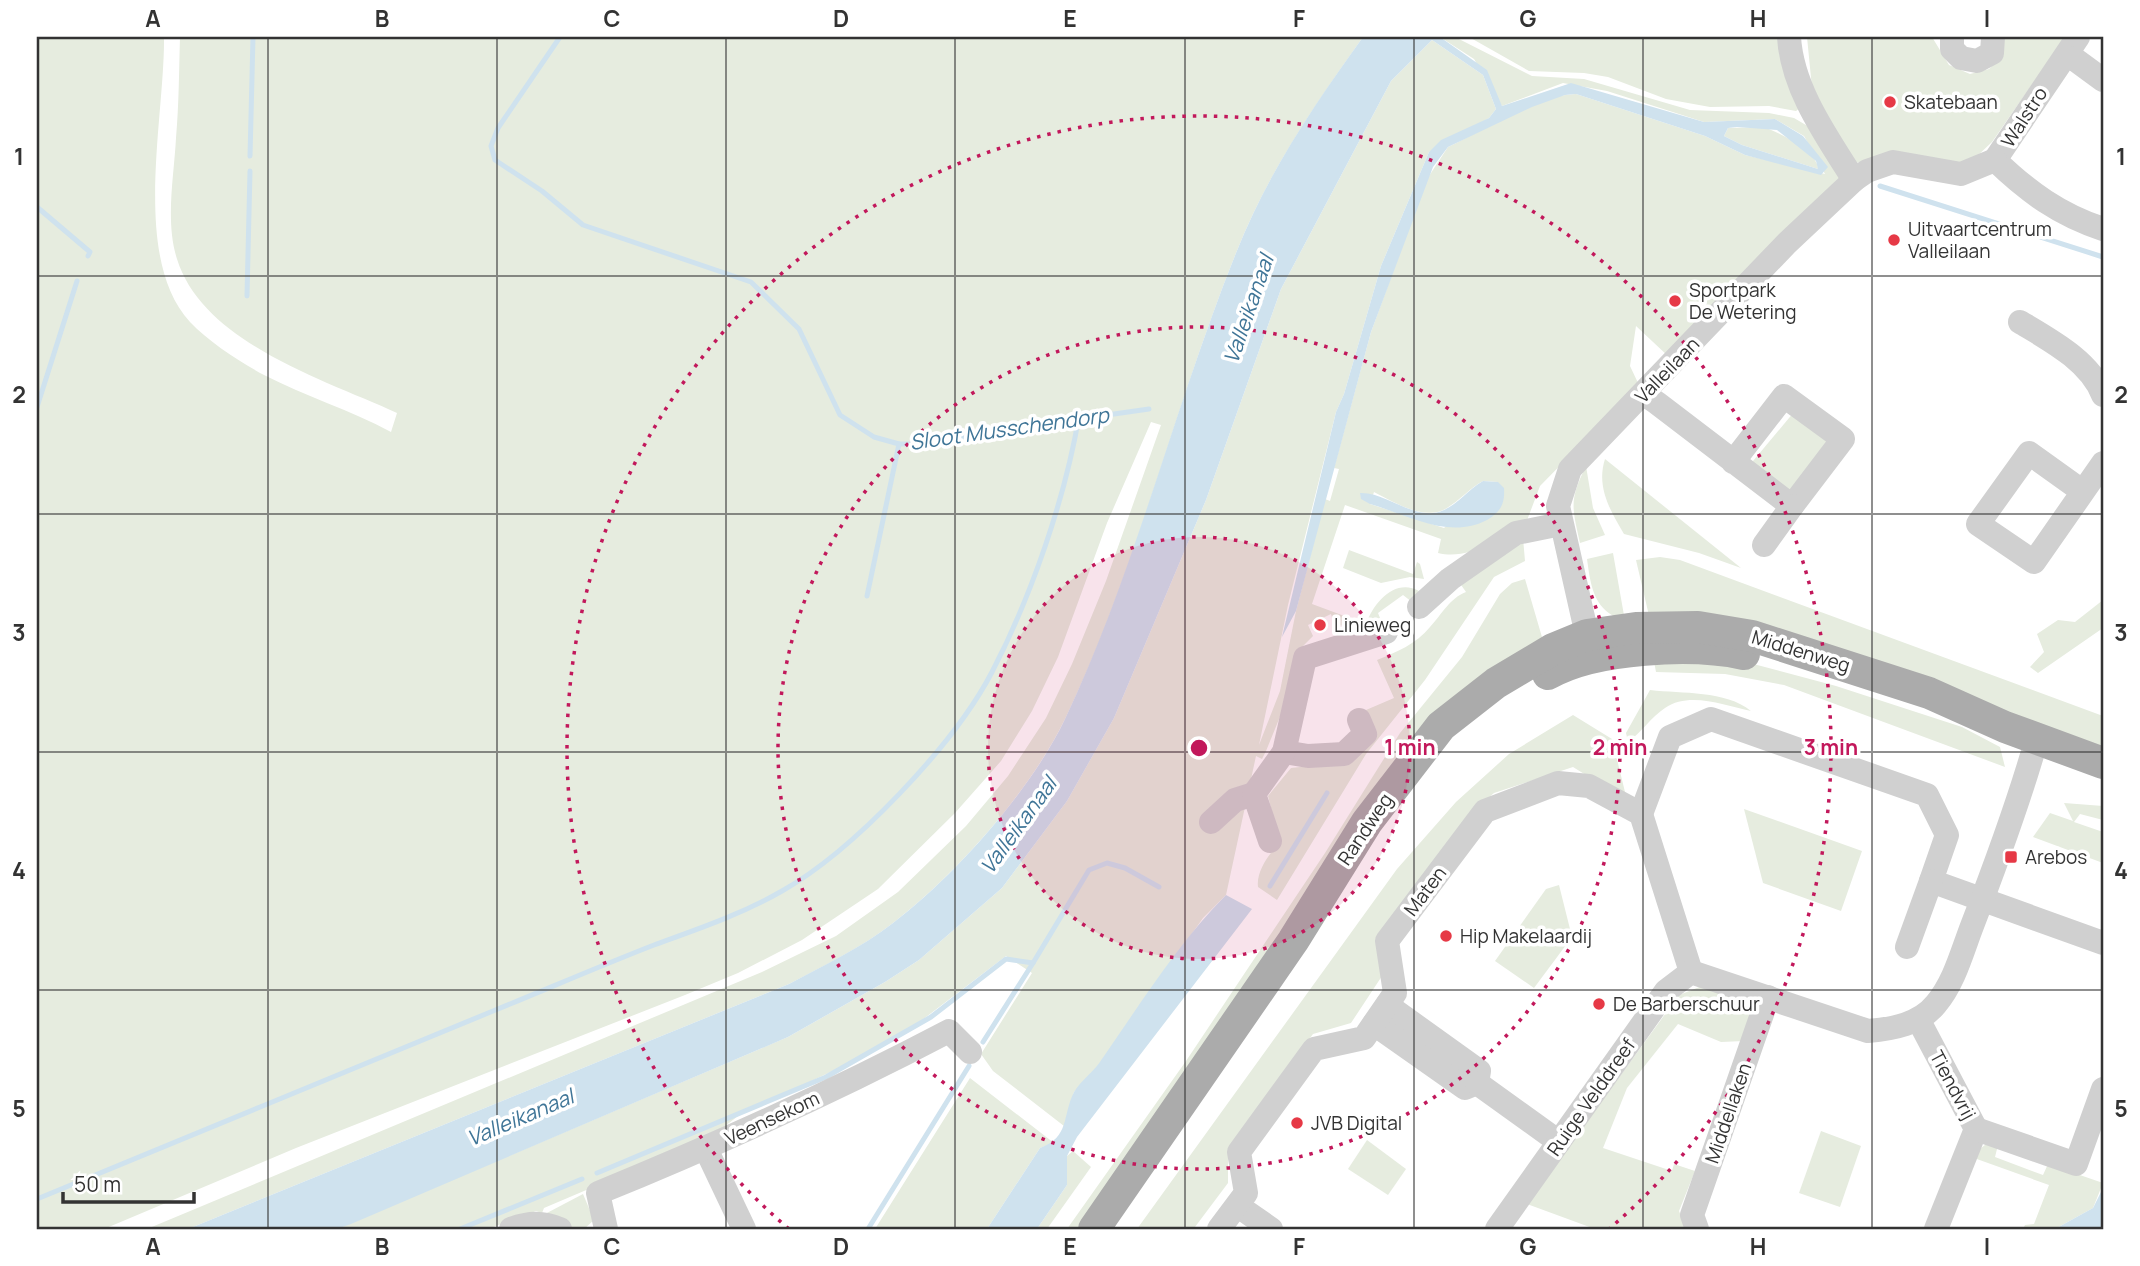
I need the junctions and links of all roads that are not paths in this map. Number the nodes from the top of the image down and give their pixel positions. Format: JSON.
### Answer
{"nodes":[{"id":1,"x":1789,"y":37,"type":"edge"},
{"id":2,"x":1952,"y":37,"type":"edge"},
{"id":3,"x":1993,"y":37,"type":"edge"},
{"id":4,"x":2075,"y":47,"type":"edge"},
{"id":5,"x":2103,"y":80,"type":"edge"},
{"id":6,"x":1996,"y":160,"type":"junction"},
{"id":7,"x":1854,"y":180,"type":"junction"},
{"id":8,"x":2103,"y":229,"type":"edge"},
{"id":9,"x":2020,"y":322,"type":"dead end"},
{"id":10,"x":1644,"y":394,"type":"junction"},
{"id":11,"x":2103,"y":395,"type":"edge"},
{"id":12,"x":1733,"y":462,"type":"junction"},
{"id":13,"x":2103,"y":463,"type":"edge"},
{"id":14,"x":2082,"y":491,"type":"dead end"},
{"id":15,"x":1792,"y":506,"type":"junction"},
{"id":16,"x":1561,"y":524,"type":"junction"},
{"id":17,"x":1763,"y":545,"type":"dead end"},
{"id":18,"x":1419,"y":607,"type":"dead end"},
{"id":19,"x":1386,"y":632,"type":"dead end"},
{"id":20,"x":1590,"y":646,"type":"junction"},
{"id":21,"x":1359,"y":720,"type":"dead end"},
{"id":22,"x":2037,"y":738,"type":"junction"},
{"id":23,"x":1284,"y":752,"type":"junction"},
{"id":24,"x":2103,"y":763,"type":"edge"},
{"id":25,"x":1254,"y":794,"type":"junction"},
{"id":26,"x":1641,"y":814,"type":"junction"},
{"id":27,"x":1211,"y":822,"type":"dead end"},
{"id":28,"x":1270,"y":841,"type":"dead end"},
{"id":29,"x":1931,"y":881,"type":"junction"},
{"id":30,"x":1982,"y":899,"type":"junction"},
{"id":31,"x":2103,"y":943,"type":"edge"},
{"id":32,"x":1907,"y":947,"type":"dead end"},
{"id":33,"x":1691,"y":972,"type":"junction"},
{"id":34,"x":1768,"y":997,"type":"junction"},
{"id":35,"x":1381,"y":1014,"type":"junction"},
{"id":36,"x":1917,"y":1019,"type":"junction"},
{"id":37,"x":970,"y":1052,"type":"dead end"},
{"id":38,"x":2103,"y":1089,"type":"edge"},
{"id":39,"x":1976,"y":1129,"type":"junction"},
{"id":40,"x":1559,"y":1142,"type":"junction"},
{"id":41,"x":706,"y":1149,"type":"junction"},
{"id":42,"x":1238,"y":1206,"type":"junction"},
{"id":43,"x":511,"y":1229,"type":"edge"},
{"id":44,"x":560,"y":1229,"type":"edge"},
{"id":45,"x":607,"y":1229,"type":"edge"},
{"id":46,"x":744,"y":1229,"type":"edge"},
{"id":47,"x":1094,"y":1229,"type":"edge"},
{"id":48,"x":1219,"y":1229,"type":"edge"},
{"id":49,"x":1271,"y":1229,"type":"edge"},
{"id":50,"x":1497,"y":1229,"type":"edge"},
{"id":51,"x":1697,"y":1229,"type":"edge"},
{"id":52,"x":1936,"y":1229,"type":"edge"}],
"edges":[{"from":1,"to":7,"type":"street"},
{"from":2,"to":3,"type":"street"},
{"from":4,"to":5,"type":"street"},
{"from":4,"to":6,"type":"street","name":"Walstro"},
{"from":6,"to":7,"type":"street","name":"Valleilaan"},
{"from":6,"to":8,"type":"street","name":"Walstro"},
{"from":7,"to":10,"type":"street","name":"Valleilaan"},
{"from":9,"to":11,"type":"street"},
{"from":10,"to":12,"type":"street"},
{"from":10,"to":16,"type":"street","name":"Valleilaan"},
{"from":12,"to":15,"type":"street"},
{"from":12,"to":15,"type":"street"},
{"from":13,"to":14,"type":"street"},
{"from":15,"to":17,"type":"street"},
{"from":16,"to":18,"type":"street"},
{"from":16,"to":20,"type":"street","name":"Valleilaan"},
{"from":19,"to":23,"type":"street"},
{"from":20,"to":22,"type":"main road","name":"Middenweg"},
{"from":20,"to":47,"type":"main road","name":"Randweg"},
{"from":21,"to":23,"type":"street"},
{"from":22,"to":24,"type":"main road","name":"Middenweg"},
{"from":22,"to":30,"type":"street"},
{"from":23,"to":25,"type":"street"},
{"from":25,"to":27,"type":"street"},
{"from":25,"to":28,"type":"street"},
{"from":26,"to":29,"type":"street"},
{"from":26,"to":33,"type":"street"},
{"from":26,"to":35,"type":"street","name":"Maten"},
{"from":29,"to":30,"type":"street"},
{"from":29,"to":32,"type":"street"},
{"from":30,"to":31,"type":"street"},
{"from":30,"to":36,"type":"street"},
{"from":33,"to":34,"type":"street"},
{"from":33,"to":40,"type":"street","name":"Ruige Velddreef"},
{"from":34,"to":36,"type":"street"},
{"from":34,"to":51,"type":"street","name":"Middellaken"},
{"from":35,"to":40,"type":"street"},
{"from":35,"to":42,"type":"street"},
{"from":36,"to":39,"type":"street","name":"Tiendvrij"},
{"from":37,"to":41,"type":"street","name":"Veensekom"},
{"from":38,"to":39,"type":"street"},
{"from":39,"to":52,"type":"street","name":"Tiendvrij"},
{"from":40,"to":50,"type":"street","name":"Ruige Velddreef"},
{"from":41,"to":45,"type":"street","name":"Veensekom"},
{"from":41,"to":46,"type":"street"},
{"from":42,"to":48,"type":"street"},
{"from":42,"to":49,"type":"street"},
{"from":43,"to":44,"type":"street"}]}
